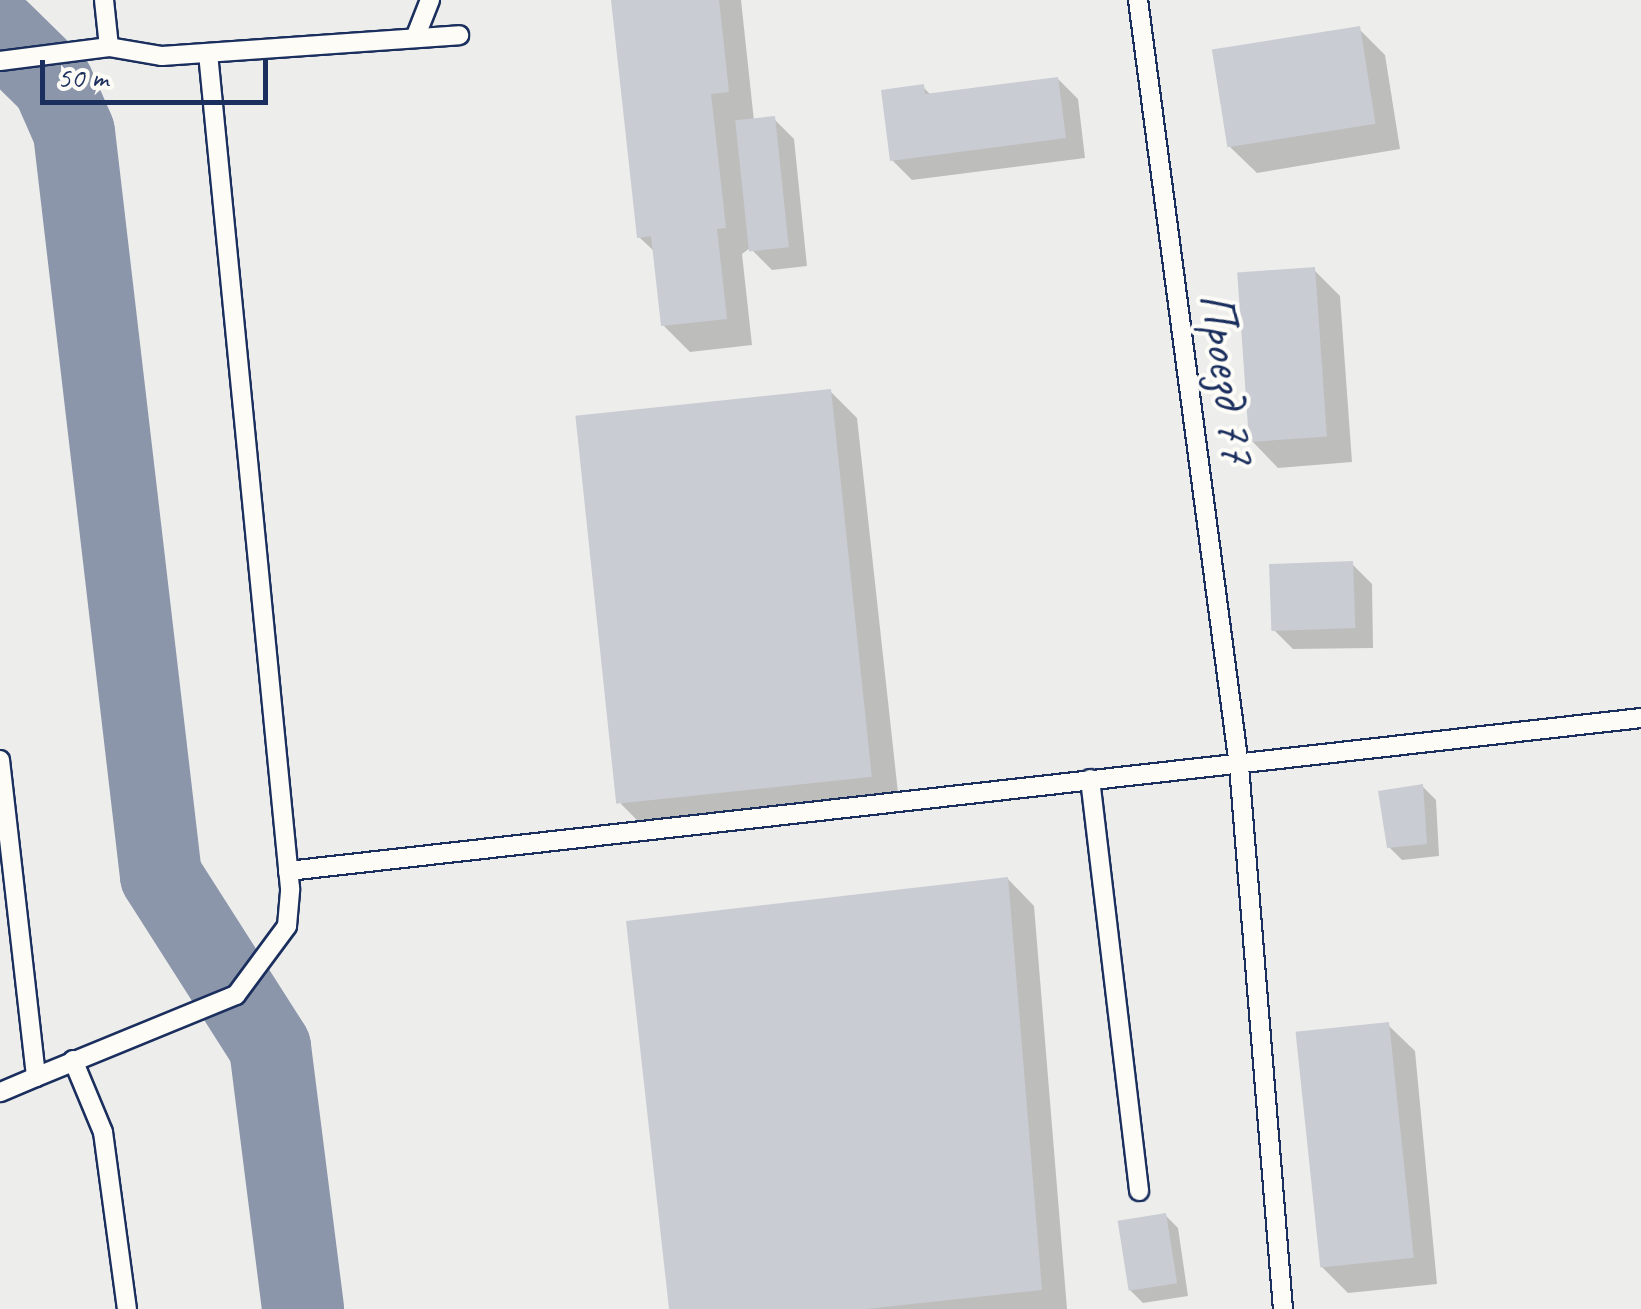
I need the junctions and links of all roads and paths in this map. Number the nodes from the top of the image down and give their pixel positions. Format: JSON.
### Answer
{"nodes":[{"id":1,"x":104,"y":0,"type":"edge"},
{"id":2,"x":430,"y":0,"type":"edge"},
{"id":3,"x":1138,"y":0,"type":"edge"},
{"id":4,"x":459,"y":35,"type":"dead end"},
{"id":5,"x":415,"y":38,"type":"junction"},
{"id":6,"x":109,"y":46,"type":"junction"},
{"id":7,"x":208,"y":53,"type":"junction"},
{"id":8,"x":0,"y":61,"type":"edge"},
{"id":9,"x":1641,"y":718,"type":"edge"},
{"id":10,"x":0,"y":760,"type":"edge"},
{"id":11,"x":1239,"y":766,"type":"junction"},
{"id":12,"x":1090,"y":779,"type":"junction"},
{"id":13,"x":288,"y":871,"type":"junction"},
{"id":14,"x":73,"y":1060,"type":"junction"},
{"id":15,"x":36,"y":1077,"type":"junction"},
{"id":16,"x":0,"y":1092,"type":"edge"},
{"id":17,"x":1138,"y":1190,"type":"dead end"},
{"id":18,"x":127,"y":1309,"type":"edge"},
{"id":19,"x":1282,"y":1309,"type":"edge"}],
"edges":[{"from":1,"to":6,"type":"lane"},
{"from":2,"to":5,"type":"lane"},
{"from":3,"to":11,"type":"lane","name":"Проезд 77"},
{"from":4,"to":5,"type":"lane"},
{"from":5,"to":7,"type":"lane"},
{"from":6,"to":7,"type":"lane"},
{"from":6,"to":8,"type":"lane"},
{"from":7,"to":13,"type":"lane"},
{"from":9,"to":11,"type":"lane"},
{"from":10,"to":15,"type":"lane"},
{"from":11,"to":12,"type":"lane"},
{"from":11,"to":19,"type":"lane","name":"Проезд 77"},
{"from":12,"to":13,"type":"lane"},
{"from":12,"to":17,"type":"lane"},
{"from":13,"to":14,"type":"lane"},
{"from":14,"to":15,"type":"lane"},
{"from":14,"to":18,"type":"lane"},
{"from":15,"to":16,"type":"lane"}]}
